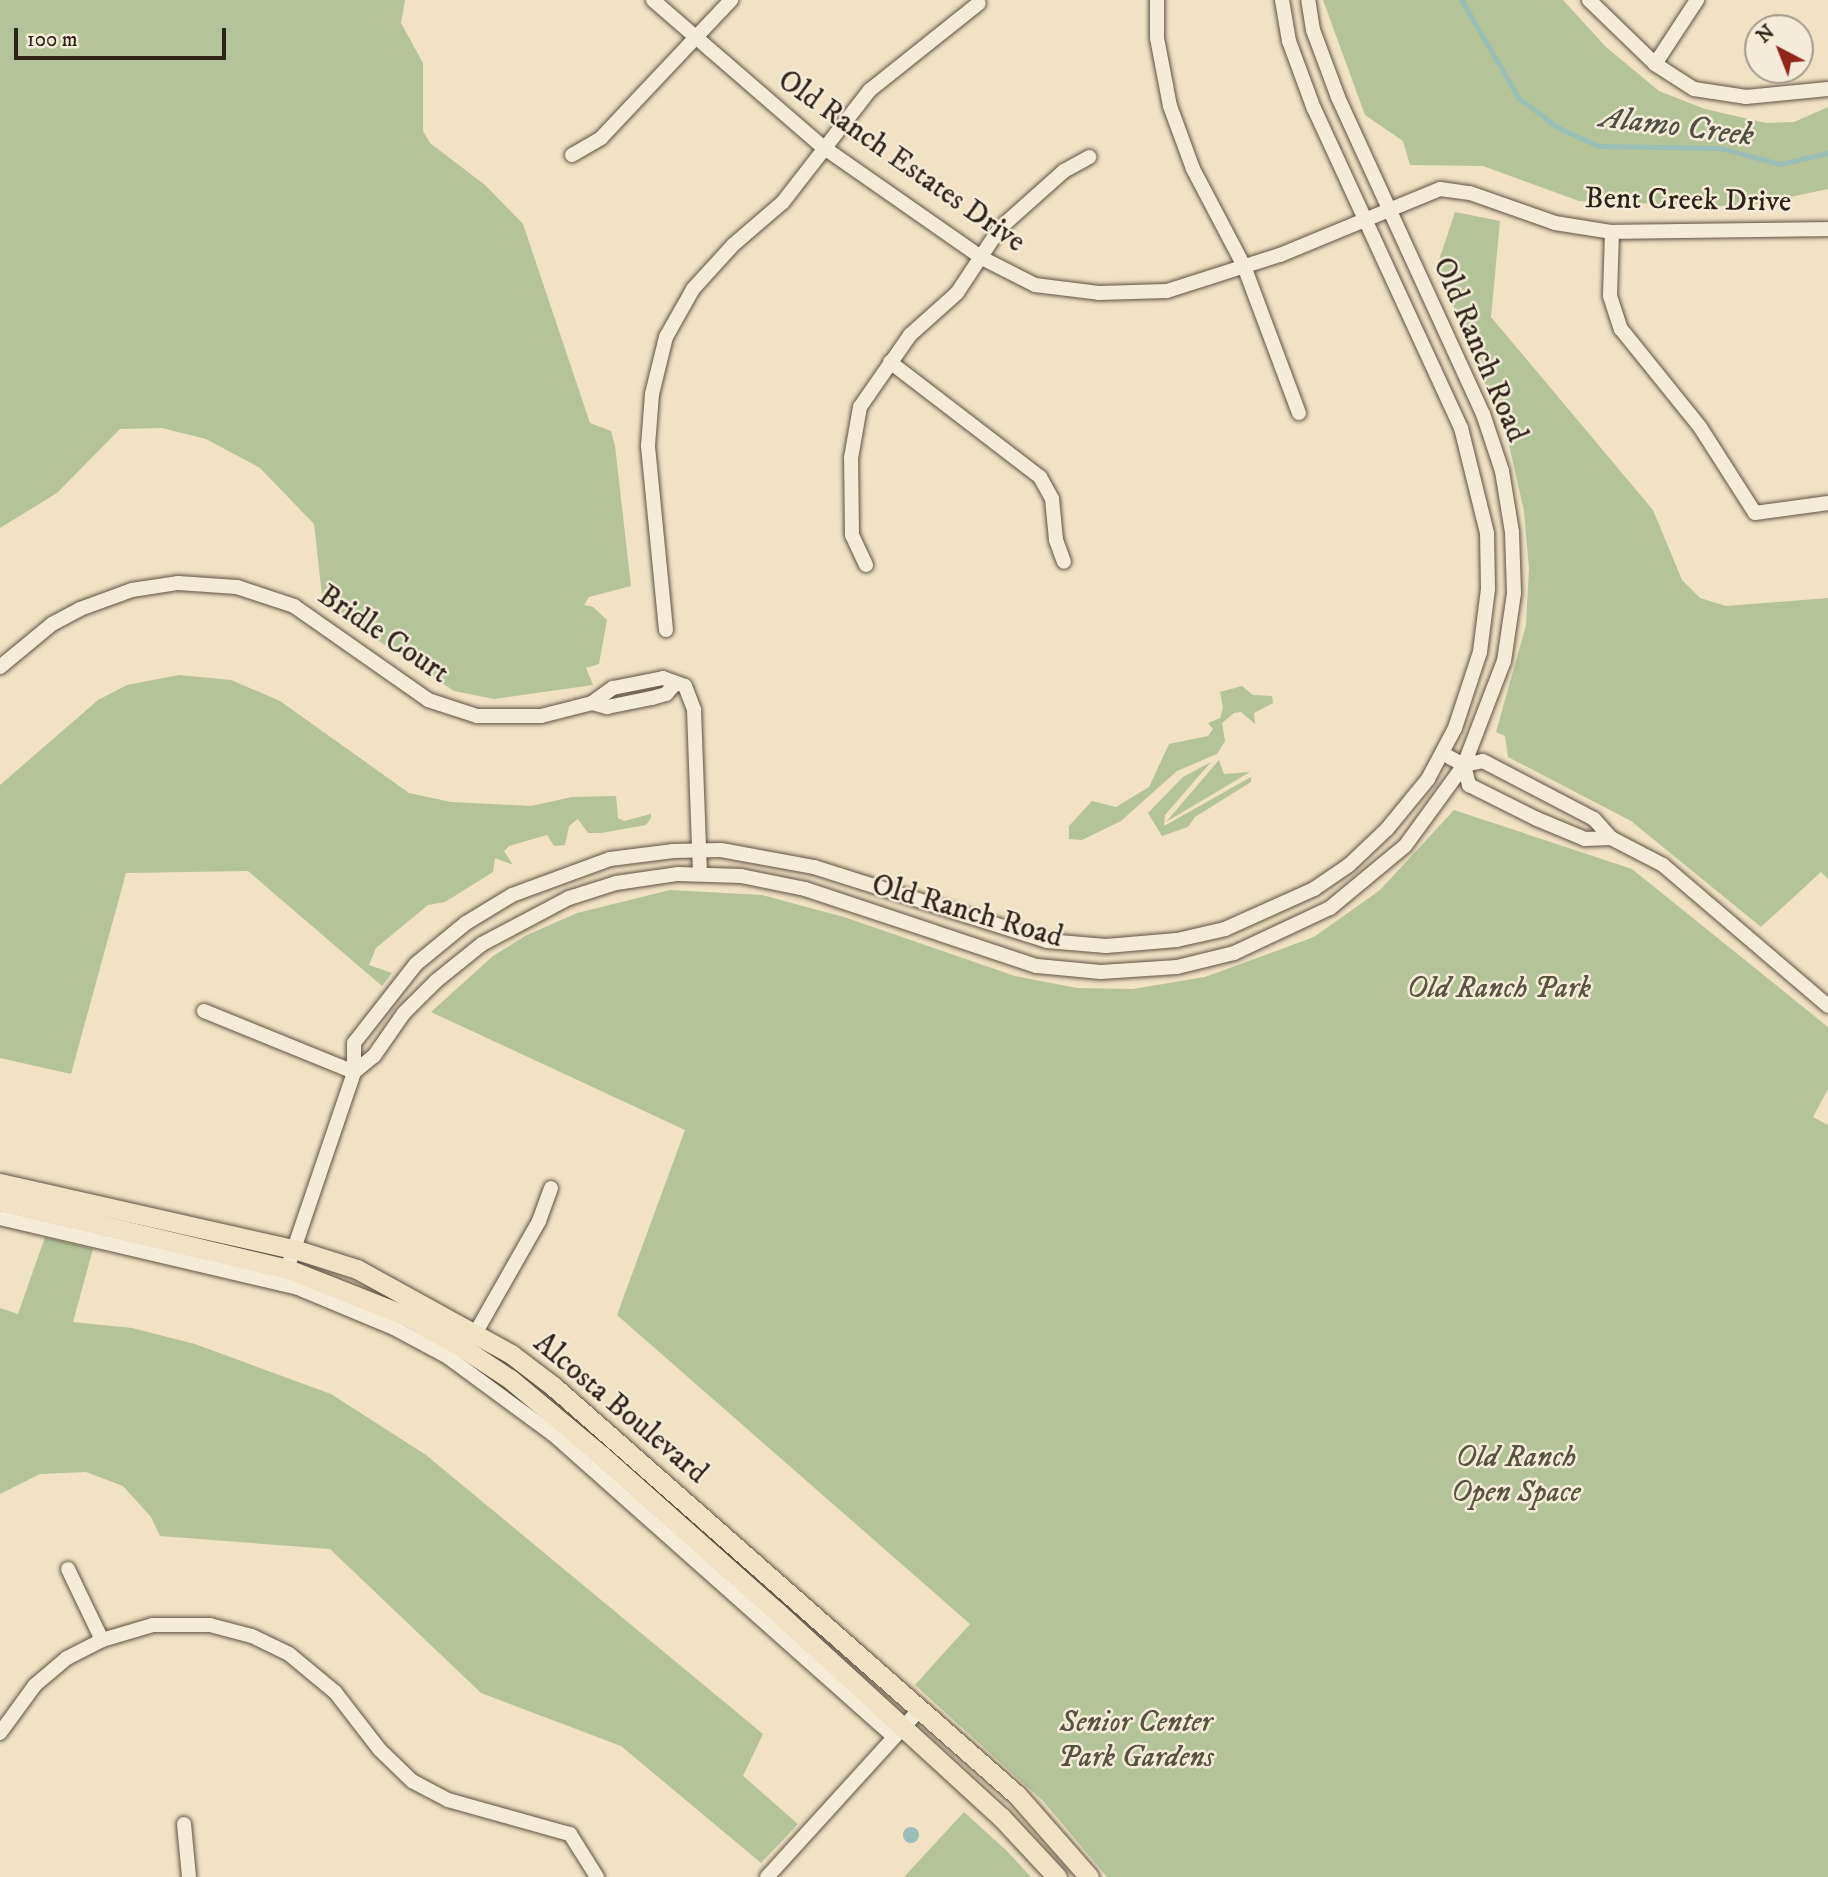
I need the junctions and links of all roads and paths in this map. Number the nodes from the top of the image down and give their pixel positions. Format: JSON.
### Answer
{"nodes":[{"id":1,"x":653,"y":0,"type":"edge"},
{"id":2,"x":731,"y":0,"type":"edge"},
{"id":3,"x":1157,"y":0,"type":"edge"},
{"id":4,"x":1282,"y":0,"type":"edge"},
{"id":5,"x":1308,"y":0,"type":"edge"},
{"id":6,"x":1589,"y":0,"type":"edge"},
{"id":7,"x":1697,"y":0,"type":"edge"},
{"id":8,"x":979,"y":3,"type":"dead end"},
{"id":9,"x":696,"y":37,"type":"junction"},
{"id":10,"x":1656,"y":64,"type":"junction"},
{"id":11,"x":1828,"y":89,"type":"edge"},
{"id":12,"x":823,"y":147,"type":"junction"},
{"id":13,"x":572,"y":155,"type":"dead end"},
{"id":14,"x":1089,"y":157,"type":"dead end"},
{"id":15,"x":1388,"y":208,"type":"junction"},
{"id":16,"x":1366,"y":218,"type":"junction"},
{"id":17,"x":1828,"y":229,"type":"edge"},
{"id":18,"x":1612,"y":232,"type":"junction"},
{"id":19,"x":982,"y":258,"type":"junction"},
{"id":20,"x":1244,"y":266,"type":"junction"},
{"id":21,"x":890,"y":362,"type":"junction"},
{"id":22,"x":1299,"y":413,"type":"dead end"},
{"id":23,"x":1828,"y":503,"type":"edge"},
{"id":24,"x":1064,"y":562,"type":"dead end"},
{"id":25,"x":866,"y":565,"type":"dead end"},
{"id":26,"x":666,"y":630,"type":"dead end"},
{"id":27,"x":0,"y":667,"type":"edge"},
{"id":28,"x":1441,"y":753,"type":"junction"},
{"id":29,"x":1464,"y":765,"type":"junction"},
{"id":30,"x":1611,"y":838,"type":"junction"},
{"id":31,"x":699,"y":851,"type":"junction"},
{"id":32,"x":699,"y":874,"type":"junction"},
{"id":33,"x":1828,"y":1006,"type":"edge"},
{"id":34,"x":204,"y":1011,"type":"dead end"},
{"id":35,"x":354,"y":1072,"type":"junction"},
{"id":36,"x":0,"y":1183,"type":"edge"},
{"id":37,"x":551,"y":1188,"type":"dead end"},
{"id":38,"x":0,"y":1201,"type":"edge"},
{"id":39,"x":0,"y":1218,"type":"edge"},
{"id":40,"x":294,"y":1249,"type":"junction"},
{"id":41,"x":285,"y":1277,"type":"junction"},
{"id":42,"x":476,"y":1332,"type":"junction"},
{"id":43,"x":68,"y":1569,"type":"dead end"},
{"id":44,"x":102,"y":1640,"type":"junction"},
{"id":45,"x":920,"y":1709,"type":"junction"},
{"id":46,"x":897,"y":1730,"type":"junction"},
{"id":47,"x":0,"y":1734,"type":"edge"},
{"id":48,"x":184,"y":1824,"type":"dead end"},
{"id":49,"x":189,"y":1877,"type":"edge"},
{"id":50,"x":597,"y":1877,"type":"edge"},
{"id":51,"x":767,"y":1877,"type":"edge"},
{"id":52,"x":1057,"y":1877,"type":"edge"},
{"id":53,"x":1089,"y":1877,"type":"edge"}],
"edges":[{"from":1,"to":9,"type":"street","name":"Old Ranch Estates Drive"},
{"from":2,"to":9,"type":"street"},
{"from":3,"to":20,"type":"street"},
{"from":4,"to":16,"type":"street","name":"Old Ranch Road"},
{"from":5,"to":15,"type":"street","name":"Old Ranch Road"},
{"from":6,"to":10,"type":"street"},
{"from":7,"to":10,"type":"street"},
{"from":8,"to":12,"type":"street"},
{"from":9,"to":12,"type":"street","name":"Old Ranch Estates Drive"},
{"from":9,"to":13,"type":"street"},
{"from":10,"to":11,"type":"street"},
{"from":12,"to":19,"type":"street","name":"Old Ranch Estates Drive"},
{"from":12,"to":26,"type":"street"},
{"from":14,"to":19,"type":"street"},
{"from":15,"to":16,"type":"street","name":"Old Ranch Estates Drive"},
{"from":15,"to":18,"type":"street","name":"Bent Creek Drive"},
{"from":15,"to":29,"type":"street","name":"Old Ranch Road"},
{"from":16,"to":20,"type":"street","name":"Old Ranch Estates Drive"},
{"from":16,"to":28,"type":"street","name":"Old Ranch Road"},
{"from":17,"to":18,"type":"street","name":"Bent Creek Drive"},
{"from":18,"to":23,"type":"street"},
{"from":19,"to":20,"type":"street","name":"Old Ranch Estates Drive"},
{"from":19,"to":21,"type":"street"},
{"from":20,"to":22,"type":"street"},
{"from":21,"to":24,"type":"street"},
{"from":21,"to":25,"type":"street"},
{"from":27,"to":31,"type":"street","name":"Bridle Court"},
{"from":28,"to":29,"type":"street"},
{"from":28,"to":31,"type":"street","name":"Old Ranch Road"},
{"from":29,"to":30,"type":"street"},
{"from":29,"to":30,"type":"street"},
{"from":29,"to":32,"type":"street","name":"Old Ranch Road"},
{"from":30,"to":33,"type":"street"},
{"from":31,"to":32,"type":"street","name":"Bridle Court"},
{"from":31,"to":35,"type":"street","name":"Old Ranch Road"},
{"from":32,"to":35,"type":"street","name":"Old Ranch Road"},
{"from":34,"to":35,"type":"street"},
{"from":35,"to":40,"type":"street","name":"Old Ranch Road"},
{"from":36,"to":40,"type":"main road","name":"Alcosta Boulevard"},
{"from":37,"to":42,"type":"street"},
{"from":38,"to":41,"type":"main road","name":"Alcosta Boulevard"},
{"from":39,"to":41,"type":"street","name":"Alcosta Boulevard"},
{"from":40,"to":41,"type":"street","name":"Old Ranch Road"},
{"from":40,"to":42,"type":"main road","name":"Alcosta Boulevard"},
{"from":41,"to":46,"type":"main road","name":"Alcosta Boulevard"},
{"from":42,"to":45,"type":"main road","name":"Alcosta Boulevard"},
{"from":43,"to":44,"type":"street"},
{"from":44,"to":47,"type":"street"},
{"from":44,"to":50,"type":"street"},
{"from":45,"to":46,"type":"street"},
{"from":45,"to":53,"type":"main road","name":"Alcosta Boulevard"},
{"from":46,"to":51,"type":"street"},
{"from":46,"to":52,"type":"main road","name":"Alcosta Boulevard"},
{"from":48,"to":49,"type":"street"}]}
